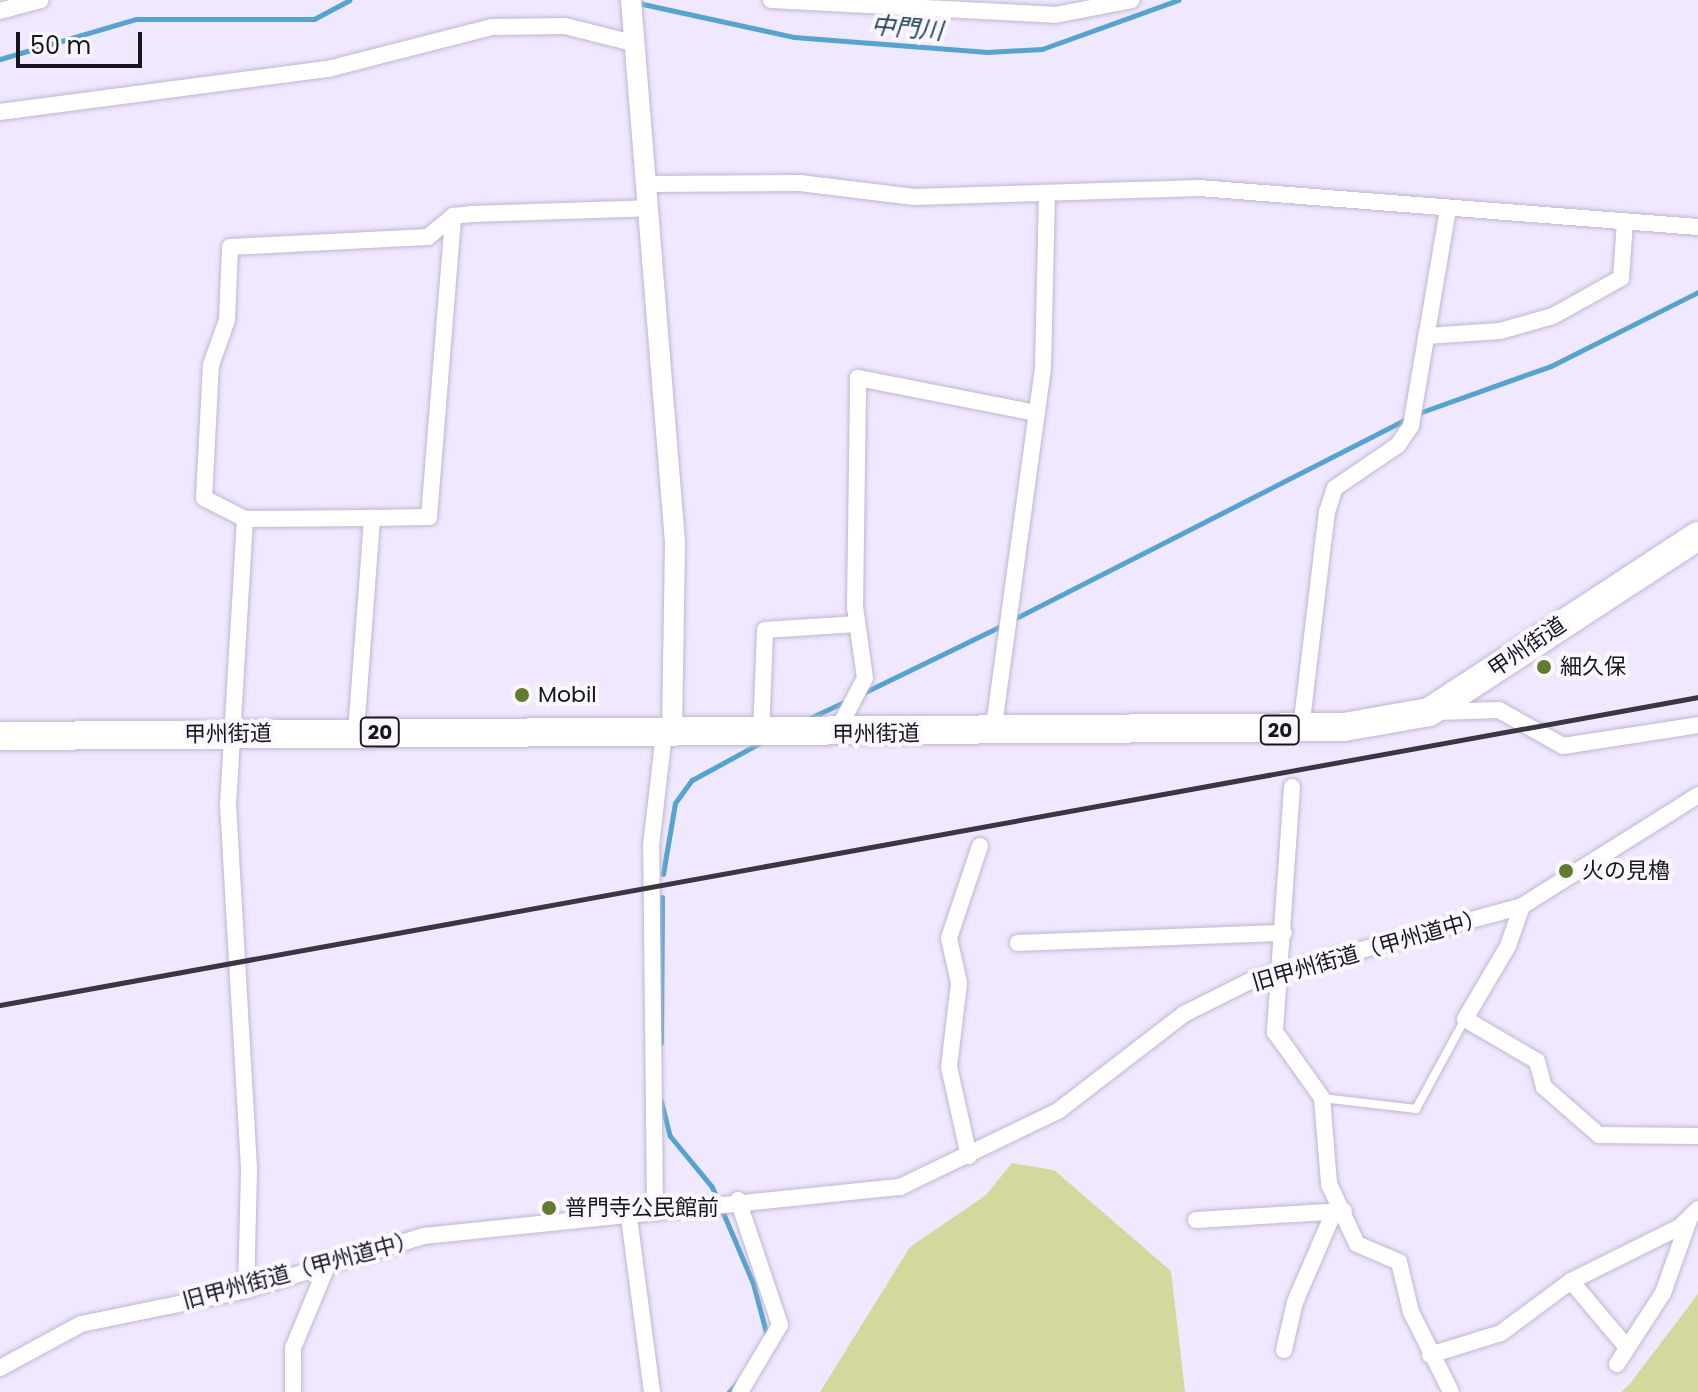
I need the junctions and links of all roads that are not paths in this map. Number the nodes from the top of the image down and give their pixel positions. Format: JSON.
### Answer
{"nodes":[{"id":1,"x":41,"y":0,"type":"edge"},
{"id":2,"x":631,"y":0,"type":"edge"},
{"id":3,"x":771,"y":0,"type":"edge"},
{"id":4,"x":1132,"y":0,"type":"edge"},
{"id":5,"x":0,"y":11,"type":"edge"},
{"id":6,"x":632,"y":36,"type":"junction"},
{"id":7,"x":0,"y":112,"type":"edge"},
{"id":8,"x":646,"y":184,"type":"junction"},
{"id":9,"x":1047,"y":195,"type":"junction"},
{"id":10,"x":648,"y":208,"type":"junction"},
{"id":11,"x":1448,"y":209,"type":"junction"},
{"id":12,"x":453,"y":216,"type":"junction"},
{"id":13,"x":1625,"y":222,"type":"junction"},
{"id":14,"x":1698,"y":227,"type":"edge"},
{"id":15,"x":1426,"y":336,"type":"junction"},
{"id":16,"x":1037,"y":413,"type":"junction"},
{"id":17,"x":372,"y":518,"type":"junction"},
{"id":18,"x":245,"y":519,"type":"junction"},
{"id":19,"x":1698,"y":536,"type":"edge"},
{"id":20,"x":857,"y":624,"type":"junction"},
{"id":21,"x":1429,"y":712,"type":"junction"},
{"id":22,"x":1698,"y":725,"type":"edge"},
{"id":23,"x":829,"y":728,"type":"junction"},
{"id":24,"x":1301,"y":729,"type":"junction"},
{"id":25,"x":356,"y":732,"type":"junction"},
{"id":26,"x":668,"y":732,"type":"junction"},
{"id":27,"x":993,"y":733,"type":"junction"},
{"id":28,"x":236,"y":734,"type":"junction"},
{"id":29,"x":761,"y":735,"type":"junction"},
{"id":30,"x":0,"y":736,"type":"edge"},
{"id":31,"x":1292,"y":787,"type":"dead end"},
{"id":32,"x":1698,"y":795,"type":"edge"},
{"id":33,"x":980,"y":846,"type":"dead end"},
{"id":34,"x":1522,"y":906,"type":"junction"},
{"id":35,"x":1284,"y":933,"type":"junction"},
{"id":36,"x":1018,"y":943,"type":"dead end"},
{"id":37,"x":1282,"y":970,"type":"junction"},
{"id":38,"x":1465,"y":1019,"type":"junction"},
{"id":39,"x":1322,"y":1098,"type":"junction"},
{"id":40,"x":1698,"y":1136,"type":"edge"},
{"id":41,"x":969,"y":1156,"type":"junction"},
{"id":42,"x":734,"y":1201,"type":"junction"},
{"id":43,"x":655,"y":1209,"type":"junction"},
{"id":44,"x":628,"y":1210,"type":"junction"},
{"id":45,"x":1339,"y":1212,"type":"junction"},
{"id":46,"x":1694,"y":1214,"type":"edge"},
{"id":47,"x":1196,"y":1220,"type":"dead end"},
{"id":48,"x":330,"y":1259,"type":"junction"},
{"id":49,"x":1571,"y":1281,"type":"junction"},
{"id":50,"x":246,"y":1290,"type":"junction"},
{"id":51,"x":1624,"y":1344,"type":"junction"},
{"id":52,"x":1284,"y":1350,"type":"dead end"},
{"id":53,"x":1430,"y":1355,"type":"junction"},
{"id":54,"x":1617,"y":1364,"type":"dead end"},
{"id":55,"x":0,"y":1368,"type":"edge"},
{"id":56,"x":293,"y":1392,"type":"edge"},
{"id":57,"x":652,"y":1392,"type":"edge"},
{"id":58,"x":740,"y":1392,"type":"edge"},
{"id":59,"x":1451,"y":1392,"type":"edge"}],
"edges":[{"from":1,"to":5,"type":"street"},
{"from":2,"to":6,"type":"street"},
{"from":3,"to":4,"type":"street"},
{"from":6,"to":7,"type":"street"},
{"from":6,"to":8,"type":"street"},
{"from":8,"to":9,"type":"street"},
{"from":8,"to":10,"type":"street"},
{"from":9,"to":11,"type":"street"},
{"from":9,"to":16,"type":"street"},
{"from":10,"to":12,"type":"street"},
{"from":10,"to":26,"type":"street"},
{"from":11,"to":13,"type":"street"},
{"from":11,"to":15,"type":"street"},
{"from":12,"to":17,"type":"street"},
{"from":12,"to":18,"type":"street"},
{"from":13,"to":14,"type":"street"},
{"from":13,"to":15,"type":"street"},
{"from":15,"to":24,"type":"street"},
{"from":16,"to":20,"type":"street"},
{"from":16,"to":27,"type":"street"},
{"from":17,"to":18,"type":"street"},
{"from":17,"to":25,"type":"street"},
{"from":18,"to":28,"type":"street"},
{"from":19,"to":21,"type":"highway","name":"甲州街道","number":"20"},
{"from":20,"to":23,"type":"street"},
{"from":20,"to":29,"type":"street"},
{"from":21,"to":22,"type":"street"},
{"from":21,"to":24,"type":"highway","name":"甲州街道","number":"20"},
{"from":23,"to":27,"type":"highway","name":"甲州街道","number":"20"},
{"from":23,"to":29,"type":"highway","name":"甲州街道","number":"20"},
{"from":24,"to":27,"type":"highway","name":"甲州街道","number":"20"},
{"from":25,"to":26,"type":"highway","name":"甲州街道","number":"20"},
{"from":25,"to":28,"type":"highway","name":"甲州街道","number":"20"},
{"from":26,"to":29,"type":"highway","name":"甲州街道","number":"20"},
{"from":26,"to":43,"type":"street"},
{"from":28,"to":30,"type":"highway","name":"甲州街道","number":"20"},
{"from":28,"to":50,"type":"street"},
{"from":31,"to":35,"type":"street"},
{"from":32,"to":34,"type":"street","name":"旧甲州街道（甲州道中）"},
{"from":33,"to":41,"type":"street"},
{"from":34,"to":37,"type":"street","name":"旧甲州街道（甲州道中）"},
{"from":34,"to":38,"type":"street"},
{"from":35,"to":36,"type":"street"},
{"from":35,"to":37,"type":"street"},
{"from":37,"to":39,"type":"street"},
{"from":37,"to":41,"type":"street","name":"旧甲州街道（甲州道中）"},
{"from":38,"to":39,"type":"lane"},
{"from":38,"to":40,"type":"street"},
{"from":39,"to":45,"type":"street"},
{"from":41,"to":42,"type":"street","name":"旧甲州街道（甲州道中）"},
{"from":42,"to":43,"type":"street","name":"旧甲州街道（甲州道中）"},
{"from":42,"to":58,"type":"street"},
{"from":43,"to":44,"type":"street","name":"旧甲州街道（甲州道中）"},
{"from":44,"to":48,"type":"street","name":"旧甲州街道（甲州道中）"},
{"from":44,"to":57,"type":"street"},
{"from":45,"to":47,"type":"street"},
{"from":45,"to":52,"type":"street"},
{"from":45,"to":53,"type":"street"},
{"from":46,"to":49,"type":"street"},
{"from":46,"to":51,"type":"street"},
{"from":48,"to":50,"type":"street","name":"旧甲州街道（甲州道中）"},
{"from":48,"to":56,"type":"street"},
{"from":49,"to":51,"type":"street"},
{"from":49,"to":53,"type":"street"},
{"from":50,"to":55,"type":"street","name":"旧甲州街道（甲州道中）"},
{"from":51,"to":54,"type":"street"},
{"from":53,"to":59,"type":"street"}]}
